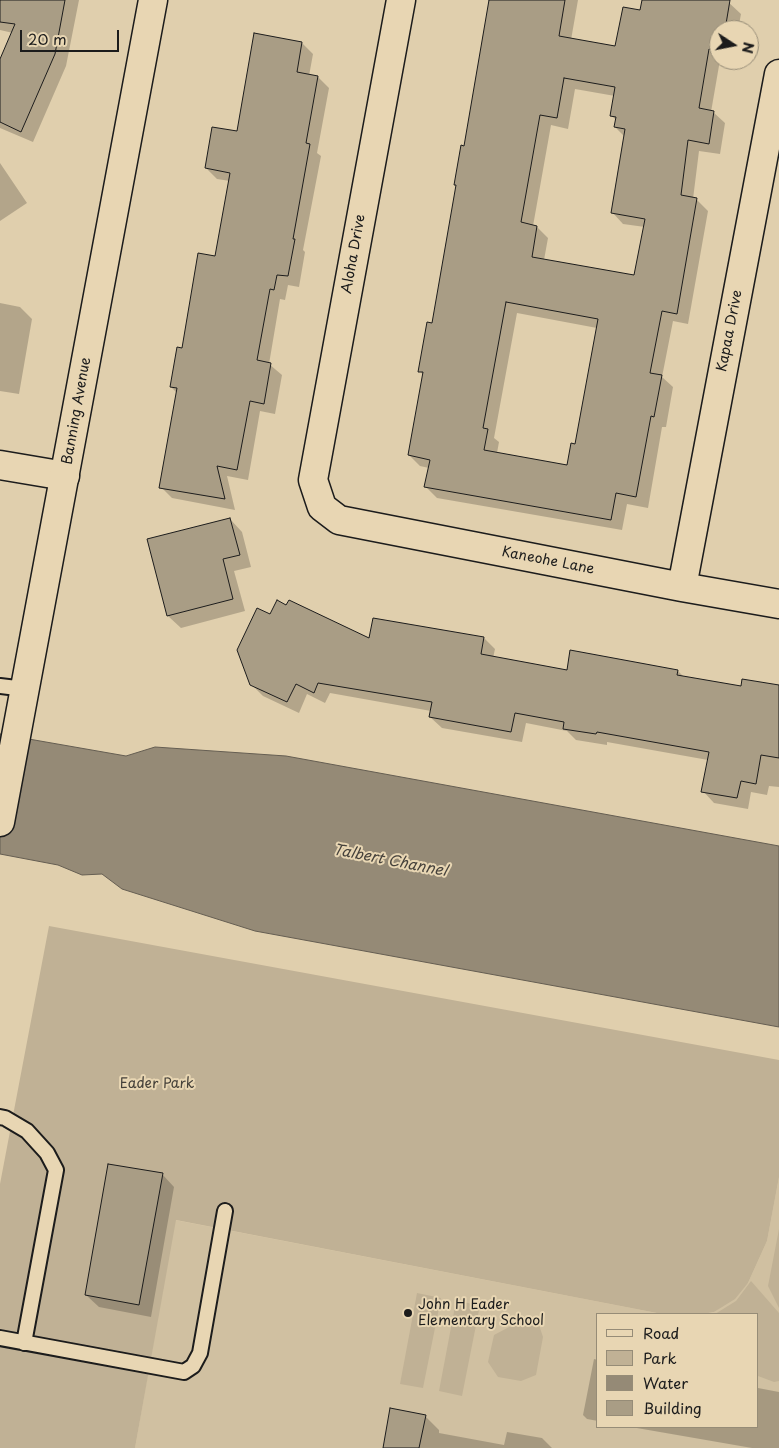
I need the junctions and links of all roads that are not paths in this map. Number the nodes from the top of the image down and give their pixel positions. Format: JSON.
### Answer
{"nodes":[{"id":1,"x":153,"y":0,"type":"edge"},
{"id":2,"x":401,"y":0,"type":"edge"},
{"id":3,"x":779,"y":74,"type":"edge"},
{"id":4,"x":0,"y":465,"type":"edge"},
{"id":5,"x":65,"y":476,"type":"junction"},
{"id":6,"x":322,"y":507,"type":"joint"},
{"id":7,"x":682,"y":587,"type":"junction"},
{"id":8,"x":779,"y":604,"type":"edge"},
{"id":9,"x":12,"y":688,"type":"edge"},
{"id":10,"x":0,"y":822,"type":"edge"},
{"id":11,"x":0,"y":1117,"type":"edge"},
{"id":12,"x":226,"y":1211,"type":"dead end"},
{"id":13,"x":0,"y":1338,"type":"edge"},
{"id":14,"x":24,"y":1343,"type":"junction"}],
"edges":[{"from":1,"to":5,"type":"street","name":"Banning Avenue"},
{"from":2,"to":6,"type":"street","name":"Aloha Drive"},
{"from":3,"to":7,"type":"street","name":"Kapaa Drive"},
{"from":4,"to":5,"type":"street"},
{"from":5,"to":9,"type":"street","name":"Banning Avenue"},
{"from":6,"to":7,"type":"street","name":"Kaneohe Lane"},
{"from":7,"to":8,"type":"street","name":"Kaneohe Lane"},
{"from":9,"to":10,"type":"street","name":"Banning Avenue"},
{"from":11,"to":14,"type":"lane"},
{"from":12,"to":14,"type":"lane"},
{"from":13,"to":14,"type":"lane"}]}
